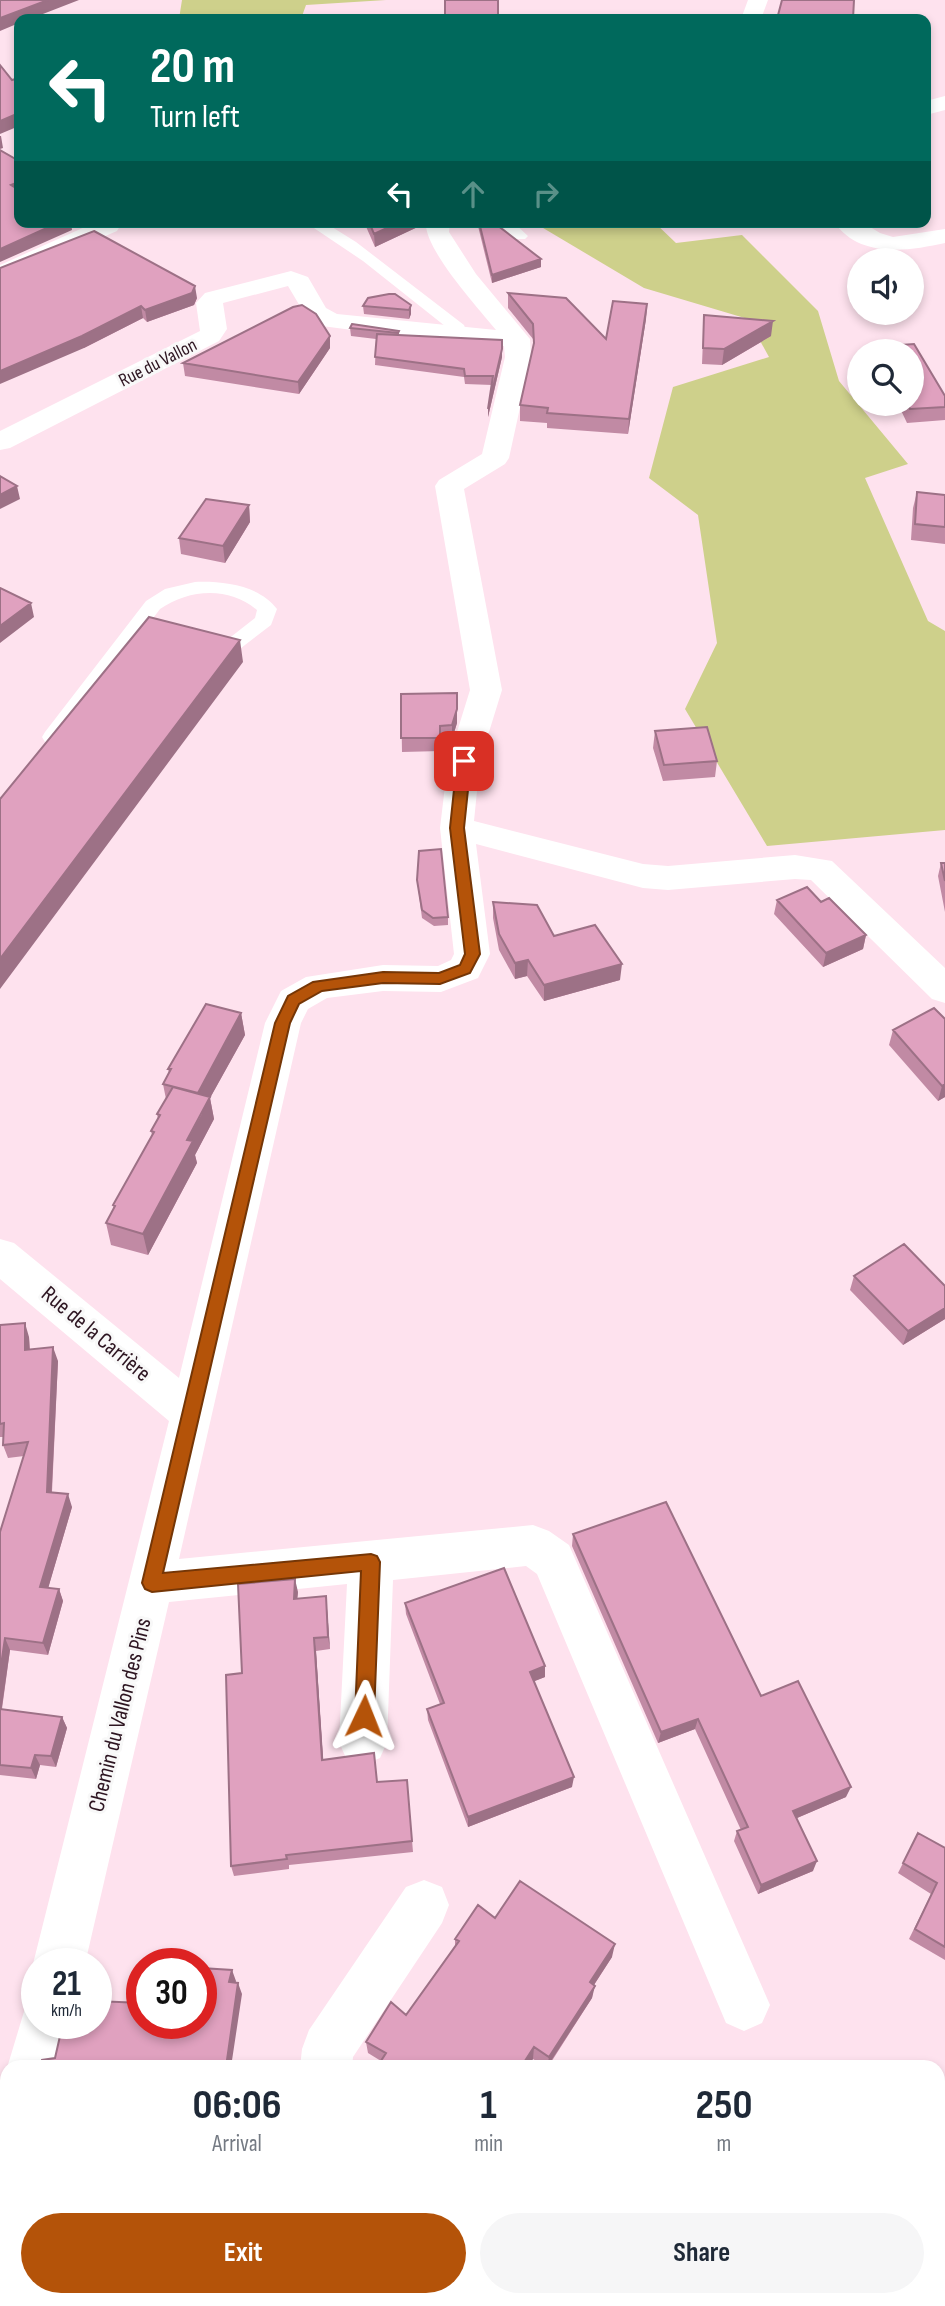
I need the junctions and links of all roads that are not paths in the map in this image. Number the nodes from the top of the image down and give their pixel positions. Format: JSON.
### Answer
{"nodes":[{"id":1,"x":104,"y":228,"type":"edge"},
{"id":2,"x":323,"y":228,"type":"edge"},
{"id":3,"x":437,"y":228,"type":"edge"},
{"id":4,"x":511,"y":228,"type":"edge"},
{"id":5,"x":854,"y":228,"type":"edge"},
{"id":6,"x":520,"y":236,"type":"dead end"},
{"id":7,"x":945,"y":236,"type":"edge"},
{"id":8,"x":0,"y":274,"type":"edge"},
{"id":9,"x":460,"y":336,"type":"junction"},
{"id":10,"x":517,"y":339,"type":"junction"},
{"id":11,"x":0,"y":442,"type":"edge"},
{"id":12,"x":225,"y":651,"type":"edge"},
{"id":13,"x":42,"y":749,"type":"edge"},
{"id":14,"x":457,"y":828,"type":"junction"},
{"id":15,"x":945,"y":990,"type":"edge"},
{"id":16,"x":0,"y":1255,"type":"edge"},
{"id":17,"x":192,"y":1414,"type":"junction"},
{"id":18,"x":371,"y":1562,"type":"junction"},
{"id":19,"x":152,"y":1583,"type":"junction"},
{"id":20,"x":363,"y":1742,"type":"dead end"},
{"id":21,"x":424,"y":1905,"type":"dead end"},
{"id":22,"x":63,"y":1948,"type":"edge"},
{"id":23,"x":744,"y":2005,"type":"dead end"},
{"id":24,"x":40,"y":2039,"type":"edge"},
{"id":25,"x":35,"y":2060,"type":"edge"},
{"id":26,"x":327,"y":2060,"type":"edge"}],
"edges":[{"from":1,"to":8,"type":"street"},
{"from":2,"to":9,"type":"lane"},
{"from":3,"to":10,"type":"street"},
{"from":4,"to":6,"type":"lane"},
{"from":5,"to":7,"type":"street"},
{"from":9,"to":10,"type":"street","name":"Rue du Vallon"},
{"from":9,"to":11,"type":"street","name":"Rue du Vallon"},
{"from":10,"to":14,"type":"street","name":"Chemin du Vallon des Pins"},
{"from":12,"to":13,"type":"lane"},
{"from":14,"to":15,"type":"street"},
{"from":14,"to":17,"type":"street","name":"Chemin du Vallon des Pins"},
{"from":16,"to":17,"type":"street","name":"Rue de la Carrière"},
{"from":17,"to":19,"type":"street","name":"Chemin du Vallon des Pins"},
{"from":18,"to":19,"type":"street"},
{"from":18,"to":20,"type":"street"},
{"from":18,"to":23,"type":"street"},
{"from":19,"to":22,"type":"street","name":"Chemin du Vallon des Pins"},
{"from":21,"to":26,"type":"street"},
{"from":24,"to":25,"type":"street"}]}
